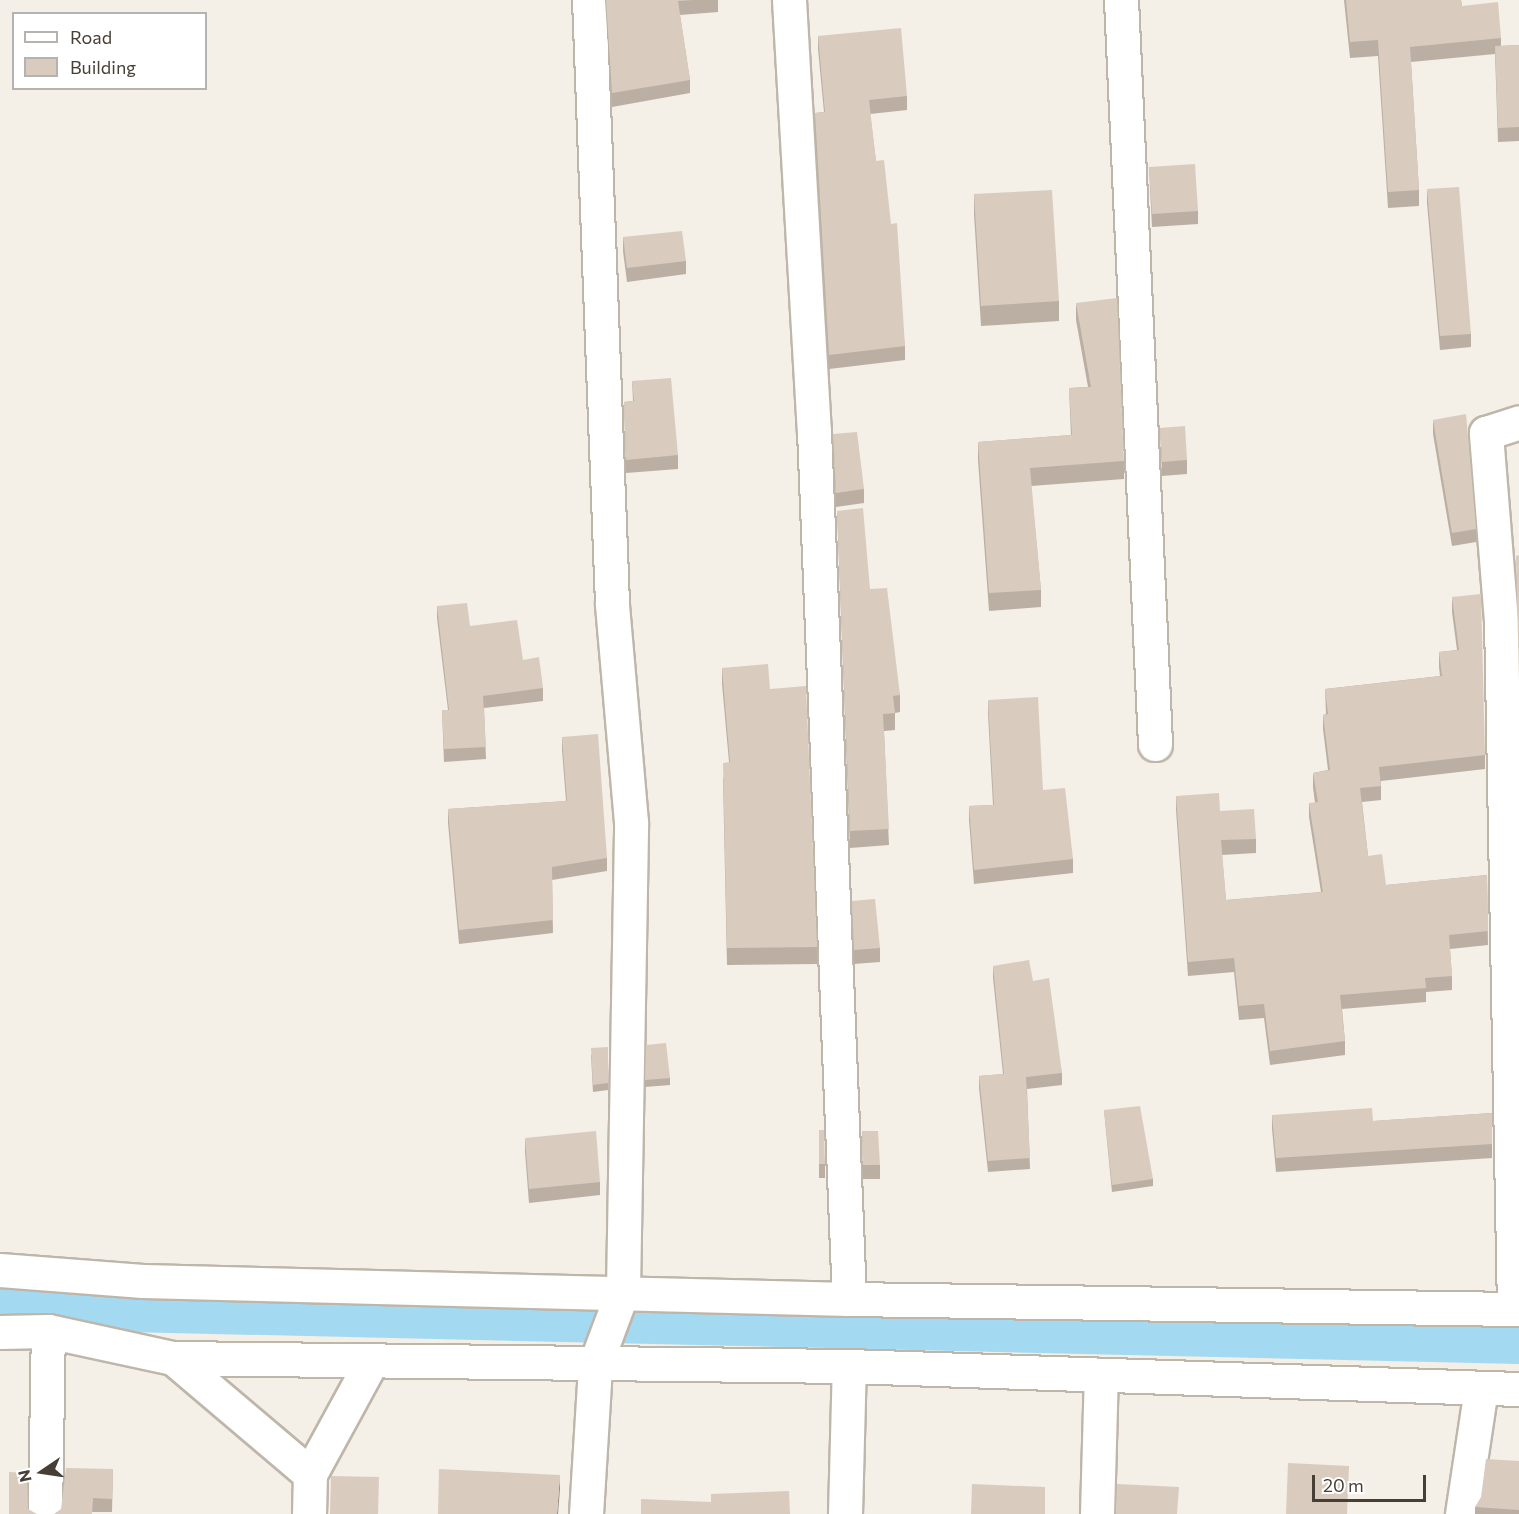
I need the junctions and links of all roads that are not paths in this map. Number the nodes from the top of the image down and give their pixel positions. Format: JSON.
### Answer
{"nodes":[{"id":1,"x":589,"y":0,"type":"edge"},
{"id":2,"x":789,"y":0,"type":"edge"},
{"id":3,"x":1122,"y":0,"type":"edge"},
{"id":4,"x":1519,"y":422,"type":"edge"},
{"id":5,"x":1155,"y":744,"type":"dead end"},
{"id":6,"x":0,"y":1270,"type":"edge"},
{"id":7,"x":623,"y":1290,"type":"junction"},
{"id":8,"x":849,"y":1299,"type":"junction"},
{"id":9,"x":1516,"y":1309,"type":"edge"},
{"id":10,"x":48,"y":1331,"type":"junction"},
{"id":11,"x":0,"y":1332,"type":"edge"},
{"id":12,"x":173,"y":1358,"type":"junction"},
{"id":13,"x":371,"y":1362,"type":"junction"},
{"id":14,"x":596,"y":1365,"type":"junction"},
{"id":15,"x":849,"y":1366,"type":"junction"},
{"id":16,"x":1101,"y":1375,"type":"junction"},
{"id":17,"x":1481,"y":1388,"type":"junction"},
{"id":18,"x":1519,"y":1389,"type":"edge"},
{"id":19,"x":310,"y":1474,"type":"junction"},
{"id":20,"x":45,"y":1514,"type":"edge"},
{"id":21,"x":309,"y":1514,"type":"edge"},
{"id":22,"x":586,"y":1514,"type":"edge"},
{"id":23,"x":845,"y":1514,"type":"edge"},
{"id":24,"x":1097,"y":1514,"type":"edge"},
{"id":25,"x":1462,"y":1514,"type":"edge"}],
"edges":[{"from":1,"to":7,"type":"street"},
{"from":2,"to":8,"type":"street"},
{"from":3,"to":5,"type":"street"},
{"from":4,"to":9,"type":"street"},
{"from":6,"to":7,"type":"street"},
{"from":7,"to":8,"type":"street"},
{"from":7,"to":14,"type":"street"},
{"from":8,"to":9,"type":"street"},
{"from":10,"to":11,"type":"street"},
{"from":10,"to":12,"type":"street"},
{"from":10,"to":20,"type":"street"},
{"from":12,"to":13,"type":"street"},
{"from":12,"to":19,"type":"street"},
{"from":13,"to":14,"type":"street"},
{"from":13,"to":19,"type":"street"},
{"from":14,"to":15,"type":"street"},
{"from":14,"to":22,"type":"street"},
{"from":15,"to":16,"type":"street"},
{"from":15,"to":23,"type":"street"},
{"from":16,"to":17,"type":"street"},
{"from":16,"to":24,"type":"street"},
{"from":17,"to":18,"type":"street"},
{"from":17,"to":25,"type":"street"},
{"from":19,"to":21,"type":"street"}]}
